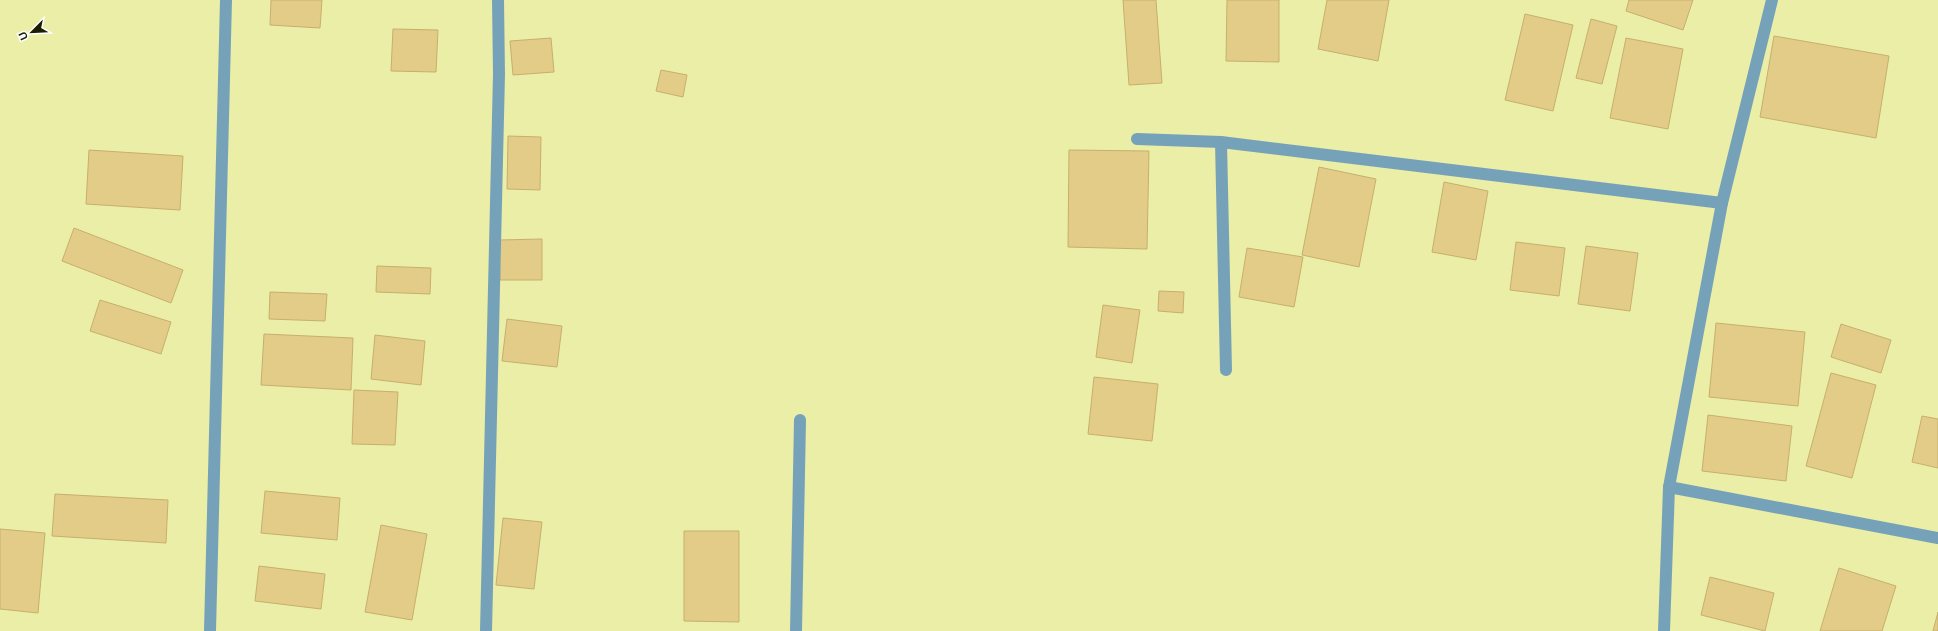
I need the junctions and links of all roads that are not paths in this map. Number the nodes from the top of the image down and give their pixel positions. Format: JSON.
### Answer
{"nodes":[{"id":1,"x":226,"y":0,"type":"edge"},
{"id":2,"x":498,"y":0,"type":"edge"},
{"id":3,"x":1772,"y":0,"type":"edge"},
{"id":4,"x":1137,"y":139,"type":"dead end"},
{"id":5,"x":1221,"y":142,"type":"junction"},
{"id":6,"x":1722,"y":204,"type":"junction"},
{"id":7,"x":1226,"y":370,"type":"dead end"},
{"id":8,"x":800,"y":420,"type":"dead end"},
{"id":9,"x":1669,"y":487,"type":"junction"},
{"id":10,"x":1938,"y":538,"type":"edge"},
{"id":11,"x":210,"y":631,"type":"edge"},
{"id":12,"x":486,"y":631,"type":"edge"},
{"id":13,"x":796,"y":631,"type":"edge"},
{"id":14,"x":1664,"y":631,"type":"edge"}],
"edges":[{"from":1,"to":11,"type":"street"},
{"from":2,"to":12,"type":"street"},
{"from":3,"to":6,"type":"street"},
{"from":4,"to":5,"type":"street"},
{"from":5,"to":6,"type":"street"},
{"from":5,"to":7,"type":"street"},
{"from":6,"to":9,"type":"street"},
{"from":8,"to":13,"type":"street"},
{"from":9,"to":10,"type":"street"},
{"from":9,"to":14,"type":"street"}]}
